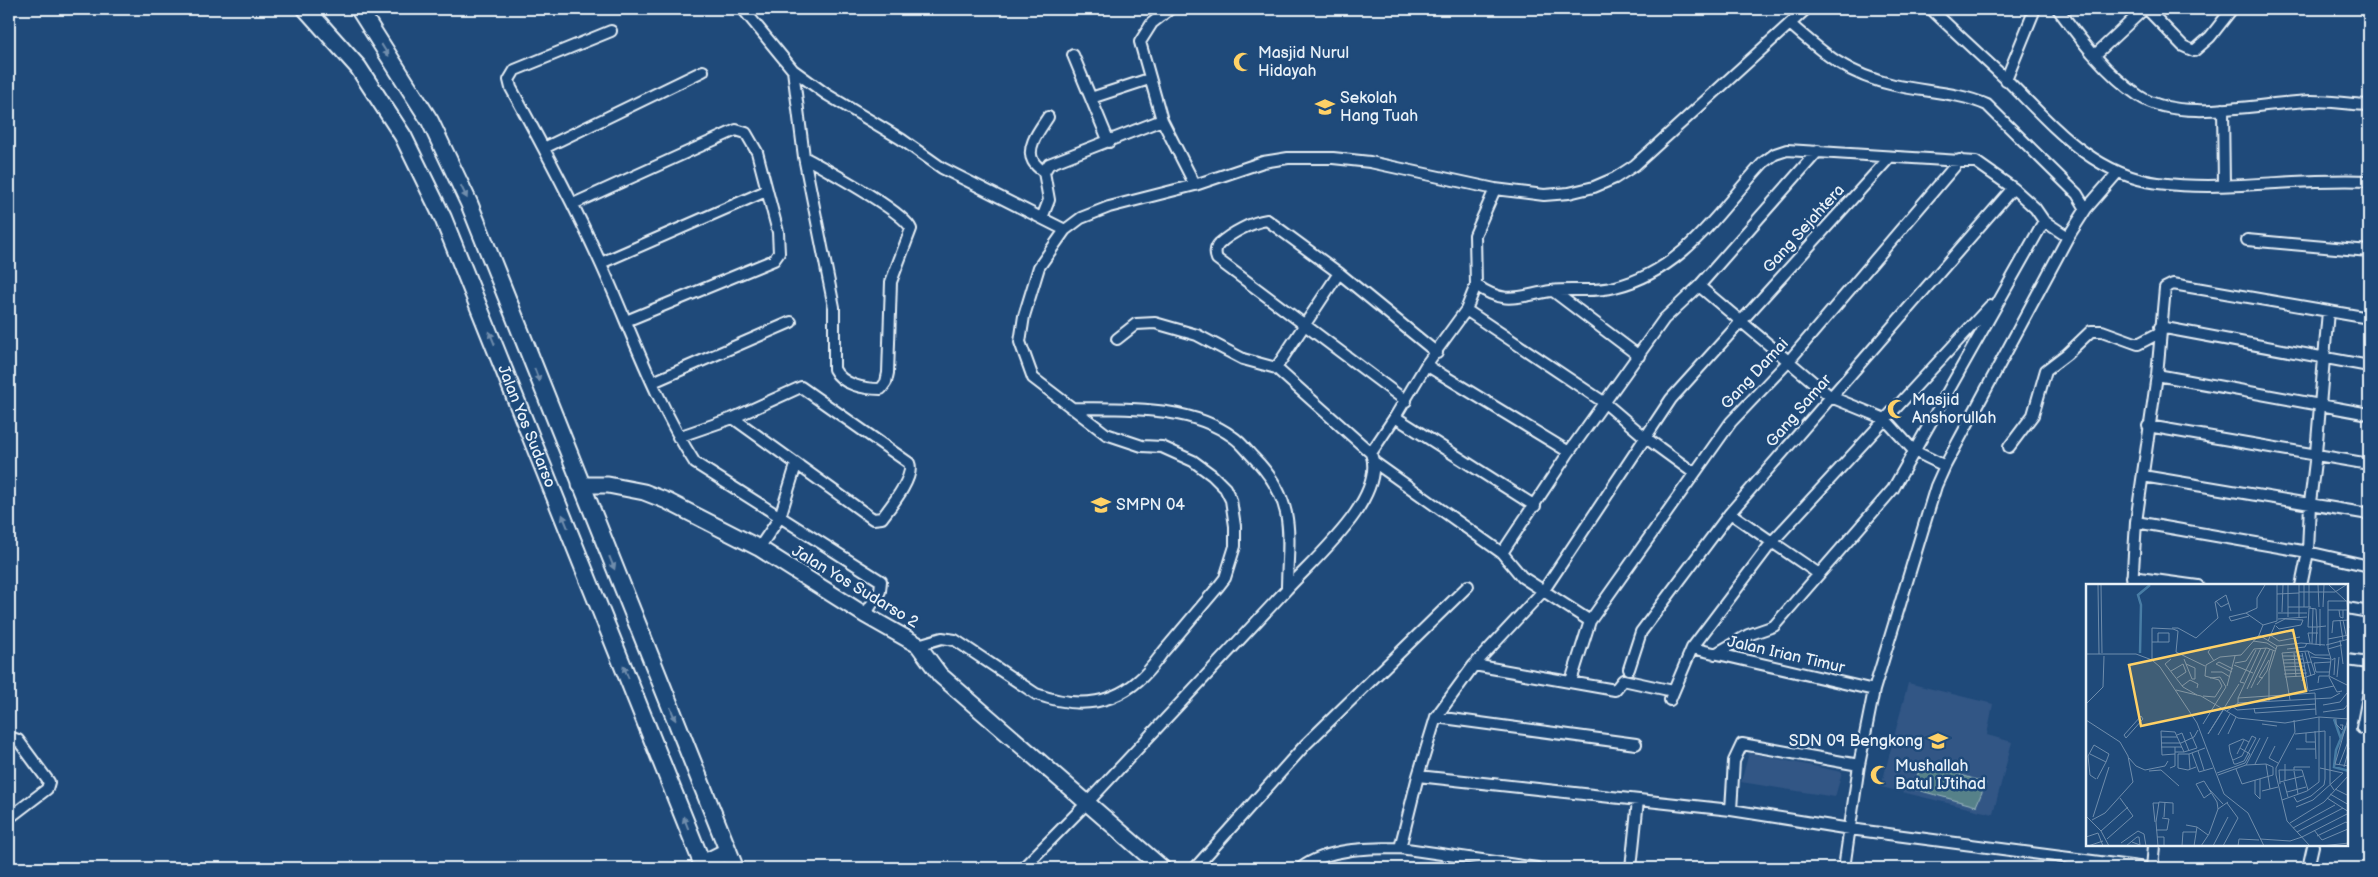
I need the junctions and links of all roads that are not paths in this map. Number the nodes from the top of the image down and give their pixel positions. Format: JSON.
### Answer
{"nodes":[{"id":1,"x":306,"y":9,"type":"edge"},
{"id":2,"x":359,"y":9,"type":"edge"},
{"id":3,"x":743,"y":9,"type":"edge"},
{"id":4,"x":1170,"y":9,"type":"edge"},
{"id":5,"x":1806,"y":9,"type":"edge"},
{"id":6,"x":1930,"y":9,"type":"edge"},
{"id":7,"x":2035,"y":9,"type":"edge"},
{"id":8,"x":2058,"y":9,"type":"edge"},
{"id":9,"x":2146,"y":9,"type":"edge"},
{"id":10,"x":2232,"y":9,"type":"edge"},
{"id":11,"x":1790,"y":24,"type":"junction"},
{"id":12,"x":611,"y":31,"type":"dead end"},
{"id":13,"x":1073,"y":55,"type":"dead end"},
{"id":14,"x":2095,"y":55,"type":"junction"},
{"id":15,"x":792,"y":70,"type":"junction"},
{"id":16,"x":703,"y":71,"type":"dead end"},
{"id":17,"x":1149,"y":79,"type":"junction"},
{"id":18,"x":2006,"y":80,"type":"junction"},
{"id":19,"x":1090,"y":98,"type":"junction"},
{"id":20,"x":2369,"y":105,"type":"edge"},
{"id":21,"x":2222,"y":109,"type":"junction"},
{"id":22,"x":1048,"y":117,"type":"dead end"},
{"id":23,"x":1162,"y":120,"type":"junction"},
{"id":24,"x":1109,"y":142,"type":"junction"},
{"id":25,"x":544,"y":148,"type":"junction"},
{"id":26,"x":1818,"y":151,"type":"junction"},
{"id":27,"x":804,"y":157,"type":"junction"},
{"id":28,"x":1890,"y":157,"type":"junction"},
{"id":29,"x":1960,"y":160,"type":"junction"},
{"id":30,"x":1044,"y":172,"type":"junction"},
{"id":31,"x":2118,"y":172,"type":"junction"},
{"id":32,"x":2369,"y":181,"type":"edge"},
{"id":33,"x":2224,"y":184,"type":"junction"},
{"id":34,"x":1195,"y":185,"type":"junction"},
{"id":35,"x":2013,"y":188,"type":"junction"},
{"id":36,"x":1495,"y":189,"type":"junction"},
{"id":37,"x":766,"y":191,"type":"junction"},
{"id":38,"x":574,"y":204,"type":"junction"},
{"id":39,"x":2086,"y":209,"type":"junction"},
{"id":40,"x":1042,"y":218,"type":"junction"},
{"id":41,"x":2044,"y":220,"type":"junction"},
{"id":42,"x":1065,"y":230,"type":"junction"},
{"id":43,"x":2068,"y":237,"type":"junction"},
{"id":44,"x":2247,"y":240,"type":"dead end"},
{"id":45,"x":2369,"y":252,"type":"edge"},
{"id":46,"x":601,"y":263,"type":"junction"},
{"id":47,"x":1339,"y":273,"type":"junction"},
{"id":48,"x":1476,"y":285,"type":"junction"},
{"id":49,"x":1699,"y":286,"type":"junction"},
{"id":50,"x":1553,"y":291,"type":"junction"},
{"id":51,"x":2001,"y":294,"type":"junction"},
{"id":52,"x":1466,"y":310,"type":"junction"},
{"id":53,"x":2328,"y":311,"type":"junction"},
{"id":54,"x":2369,"y":318,"type":"edge"},
{"id":55,"x":626,"y":321,"type":"junction"},
{"id":56,"x":1739,"y":321,"type":"junction"},
{"id":57,"x":791,"y":322,"type":"dead end"},
{"id":58,"x":1305,"y":324,"type":"junction"},
{"id":59,"x":2160,"y":330,"type":"junction"},
{"id":60,"x":1116,"y":339,"type":"dead end"},
{"id":61,"x":1437,"y":353,"type":"junction"},
{"id":62,"x":1639,"y":356,"type":"junction"},
{"id":63,"x":2323,"y":356,"type":"junction"},
{"id":64,"x":1788,"y":362,"type":"junction"},
{"id":65,"x":1426,"y":366,"type":"junction"},
{"id":66,"x":2369,"y":366,"type":"edge"},
{"id":67,"x":1276,"y":368,"type":"junction"},
{"id":68,"x":2157,"y":375,"type":"junction"},
{"id":69,"x":653,"y":382,"type":"junction"},
{"id":70,"x":1831,"y":397,"type":"junction"},
{"id":71,"x":1406,"y":401,"type":"junction"},
{"id":72,"x":1605,"y":403,"type":"junction"},
{"id":73,"x":2319,"y":406,"type":"junction"},
{"id":74,"x":1071,"y":408,"type":"junction"},
{"id":75,"x":2369,"y":414,"type":"edge"},
{"id":76,"x":734,"y":418,"type":"junction"},
{"id":77,"x":1396,"y":418,"type":"junction"},
{"id":78,"x":1885,"y":419,"type":"junction"},
{"id":79,"x":2148,"y":426,"type":"junction"},
{"id":80,"x":678,"y":437,"type":"junction"},
{"id":81,"x":1646,"y":438,"type":"junction"},
{"id":82,"x":2009,"y":447,"type":"dead end"},
{"id":83,"x":1914,"y":451,"type":"junction"},
{"id":84,"x":1569,"y":452,"type":"junction"},
{"id":85,"x":2316,"y":453,"type":"junction"},
{"id":86,"x":1372,"y":458,"type":"junction"},
{"id":87,"x":2369,"y":464,"type":"edge"},
{"id":88,"x":796,"y":465,"type":"junction"},
{"id":89,"x":1945,"y":466,"type":"junction"},
{"id":90,"x":1694,"y":472,"type":"junction"},
{"id":91,"x":2143,"y":476,"type":"junction"},
{"id":92,"x":580,"y":485,"type":"junction"},
{"id":93,"x":2310,"y":502,"type":"junction"},
{"id":94,"x":1535,"y":506,"type":"junction"},
{"id":95,"x":1730,"y":513,"type":"junction"},
{"id":96,"x":2369,"y":514,"type":"edge"},
{"id":97,"x":780,"y":518,"type":"junction"},
{"id":98,"x":2136,"y":522,"type":"junction"},
{"id":99,"x":1772,"y":542,"type":"junction"},
{"id":100,"x":759,"y":548,"type":"junction"},
{"id":101,"x":2308,"y":552,"type":"junction"},
{"id":102,"x":1502,"y":553,"type":"junction"},
{"id":103,"x":2369,"y":566,"type":"edge"},
{"id":104,"x":1819,"y":574,"type":"junction"},
{"id":105,"x":2132,"y":581,"type":"edge"},
{"id":106,"x":2172,"y":584,"type":"edge"},
{"id":107,"x":2302,"y":584,"type":"edge"},
{"id":108,"x":1468,"y":586,"type":"dead end"},
{"id":109,"x":1287,"y":589,"type":"junction"},
{"id":110,"x":1544,"y":590,"type":"junction"},
{"id":111,"x":2348,"y":608,"type":"edge"},
{"id":112,"x":2369,"y":612,"type":"edge"},
{"id":113,"x":865,"y":615,"type":"junction"},
{"id":114,"x":1590,"y":622,"type":"junction"},
{"id":115,"x":918,"y":645,"type":"junction"},
{"id":116,"x":1692,"y":648,"type":"junction"},
{"id":117,"x":1715,"y":654,"type":"junction"},
{"id":118,"x":2348,"y":660,"type":"edge"},
{"id":119,"x":2369,"y":663,"type":"edge"},
{"id":120,"x":1474,"y":666,"type":"junction"},
{"id":121,"x":1629,"y":669,"type":"dead end"},
{"id":122,"x":1571,"y":681,"type":"junction"},
{"id":123,"x":1874,"y":690,"type":"junction"},
{"id":124,"x":2369,"y":692,"type":"edge"},
{"id":125,"x":1436,"y":717,"type":"junction"},
{"id":126,"x":2362,"y":728,"type":"dead end"},
{"id":127,"x":9,"y":737,"type":"edge"},
{"id":128,"x":1636,"y":744,"type":"dead end"},
{"id":129,"x":1859,"y":765,"type":"junction"},
{"id":130,"x":1418,"y":776,"type":"junction"},
{"id":131,"x":1638,"y":800,"type":"junction"},
{"id":132,"x":1088,"y":803,"type":"junction"},
{"id":133,"x":1731,"y":810,"type":"junction"},
{"id":134,"x":9,"y":818,"type":"edge"},
{"id":135,"x":1850,"y":829,"type":"junction"},
{"id":136,"x":2154,"y":847,"type":"edge"},
{"id":137,"x":2312,"y":847,"type":"edge"},
{"id":138,"x":1400,"y":848,"type":"junction"},
{"id":139,"x":728,"y":851,"type":"junction"},
{"id":140,"x":1313,"y":865,"type":"edge"},
{"id":141,"x":703,"y":866,"type":"edge"},
{"id":142,"x":1025,"y":866,"type":"edge"},
{"id":143,"x":735,"y":868,"type":"edge"},
{"id":144,"x":1015,"y":868,"type":"edge"},
{"id":145,"x":1162,"y":868,"type":"edge"},
{"id":146,"x":1195,"y":868,"type":"edge"},
{"id":147,"x":1301,"y":868,"type":"edge"},
{"id":148,"x":1537,"y":868,"type":"edge"},
{"id":149,"x":1630,"y":868,"type":"edge"},
{"id":150,"x":1844,"y":868,"type":"edge"},
{"id":151,"x":2146,"y":868,"type":"edge"},
{"id":152,"x":2152,"y":868,"type":"edge"},
{"id":153,"x":2308,"y":868,"type":"edge"}],
"edges":[{"from":141,"to":1,"type":"main road","name":"Jalan Yos Sudarso","one_way":true},
{"from":2,"to":92,"type":"main road","name":"Jalan Yos Sudarso","one_way":true},
{"from":3,"to":15,"type":"street"},
{"from":4,"to":17,"type":"street"},
{"from":5,"to":11,"type":"street"},
{"from":6,"to":18,"type":"street"},
{"from":7,"to":18,"type":"street"},
{"from":8,"to":14,"type":"street"},
{"from":9,"to":10,"type":"street"},
{"from":9,"to":14,"type":"street"},
{"from":11,"to":36,"type":"street"},
{"from":11,"to":39,"type":"street"},
{"from":12,"to":25,"type":"street"},
{"from":13,"to":19,"type":"street"},
{"from":14,"to":21,"type":"street"},
{"from":15,"to":27,"type":"street"},
{"from":15,"to":40,"type":"street"},
{"from":16,"to":25,"type":"street"},
{"from":17,"to":19,"type":"street"},
{"from":17,"to":23,"type":"street"},
{"from":18,"to":31,"type":"street"},
{"from":19,"to":24,"type":"street"},
{"from":20,"to":21,"type":"street"},
{"from":21,"to":33,"type":"street"},
{"from":22,"to":30,"type":"street"},
{"from":23,"to":24,"type":"street"},
{"from":23,"to":34,"type":"street"},
{"from":24,"to":30,"type":"street"},
{"from":25,"to":38,"type":"street"},
{"from":26,"to":28,"type":"street"},
{"from":26,"to":49,"type":"street"},
{"from":26,"to":50,"type":"street"},
{"from":27,"to":27,"type":"street"},
{"from":28,"to":29,"type":"street"},
{"from":28,"to":56,"type":"street","name":"Gang Sejahtera"},
{"from":29,"to":35,"type":"street"},
{"from":29,"to":64,"type":"street","name":"Gang Damai"},
{"from":30,"to":40,"type":"street"},
{"from":31,"to":33,"type":"street"},
{"from":31,"to":39,"type":"street"},
{"from":32,"to":33,"type":"street"},
{"from":34,"to":36,"type":"street"},
{"from":34,"to":42,"type":"street"},
{"from":35,"to":41,"type":"street"},
{"from":35,"to":70,"type":"street","name":"Gang Samar"},
{"from":36,"to":48,"type":"street"},
{"from":37,"to":38,"type":"street"},
{"from":37,"to":46,"type":"street"},
{"from":37,"to":55,"type":"street"},
{"from":38,"to":46,"type":"street"},
{"from":39,"to":43,"type":"street"},
{"from":40,"to":42,"type":"street"},
{"from":41,"to":43,"type":"street"},
{"from":41,"to":51,"type":"street"},
{"from":42,"to":74,"type":"street"},
{"from":43,"to":89,"type":"street"},
{"from":44,"to":45,"type":"street"},
{"from":46,"to":55,"type":"street"},
{"from":47,"to":58,"type":"street"},
{"from":47,"to":58,"type":"street"},
{"from":47,"to":61,"type":"street"},
{"from":48,"to":50,"type":"street"},
{"from":48,"to":52,"type":"street"},
{"from":49,"to":56,"type":"street"},
{"from":49,"to":62,"type":"street"},
{"from":50,"to":62,"type":"street"},
{"from":51,"to":78,"type":"street"},
{"from":51,"to":83,"type":"street"},
{"from":52,"to":61,"type":"street"},
{"from":52,"to":72,"type":"street"},
{"from":53,"to":54,"type":"street"},
{"from":53,"to":59,"type":"street"},
{"from":53,"to":63,"type":"street"},
{"from":55,"to":69,"type":"street"},
{"from":56,"to":64,"type":"street"},
{"from":56,"to":81,"type":"street","name":"Gang Sejahtera"},
{"from":57,"to":69,"type":"street"},
{"from":58,"to":67,"type":"street"},
{"from":58,"to":71,"type":"street"},
{"from":59,"to":63,"type":"street"},
{"from":59,"to":68,"type":"street"},
{"from":59,"to":82,"type":"street"},
{"from":60,"to":67,"type":"street"},
{"from":61,"to":65,"type":"street"},
{"from":62,"to":72,"type":"street"},
{"from":63,"to":66,"type":"street"},
{"from":63,"to":73,"type":"street"},
{"from":64,"to":70,"type":"street"},
{"from":64,"to":90,"type":"street","name":"Gang Damai"},
{"from":65,"to":71,"type":"street"},
{"from":65,"to":84,"type":"street"},
{"from":67,"to":86,"type":"street"},
{"from":68,"to":73,"type":"street"},
{"from":68,"to":79,"type":"street"},
{"from":69,"to":80,"type":"street"},
{"from":70,"to":78,"type":"street"},
{"from":70,"to":95,"type":"street","name":"Gang Samar"},
{"from":71,"to":77,"type":"street"},
{"from":72,"to":81,"type":"street"},
{"from":72,"to":84,"type":"street"},
{"from":73,"to":75,"type":"street"},
{"from":73,"to":85,"type":"street"},
{"from":74,"to":109,"type":"street"},
{"from":74,"to":115,"type":"street"},
{"from":76,"to":80,"type":"street"},
{"from":76,"to":88,"type":"street"},
{"from":76,"to":88,"type":"street"},
{"from":77,"to":86,"type":"street"},
{"from":77,"to":94,"type":"street"},
{"from":78,"to":83,"type":"street"},
{"from":78,"to":99,"type":"street"},
{"from":79,"to":85,"type":"street"},
{"from":79,"to":91,"type":"street"},
{"from":80,"to":97,"type":"street"},
{"from":81,"to":90,"type":"street"},
{"from":81,"to":110,"type":"street","name":"Gang Sejahtera"},
{"from":83,"to":89,"type":"street"},
{"from":83,"to":104,"type":"street"},
{"from":84,"to":94,"type":"street"},
{"from":85,"to":87,"type":"street"},
{"from":85,"to":93,"type":"street"},
{"from":86,"to":102,"type":"street"},
{"from":86,"to":109,"type":"street"},
{"from":88,"to":97,"type":"street"},
{"from":89,"to":123,"type":"street"},
{"from":90,"to":114,"type":"street","name":"Gang Damai"},
{"from":91,"to":93,"type":"street"},
{"from":91,"to":98,"type":"street"},
{"from":92,"to":100,"type":"main road","name":"Jalan Yos Sudarso 2"},
{"from":92,"to":139,"type":"main road","name":"Jalan Yos Sudarso","one_way":true},
{"from":93,"to":96,"type":"street"},
{"from":93,"to":101,"type":"street"},
{"from":94,"to":102,"type":"street"},
{"from":95,"to":99,"type":"street"},
{"from":95,"to":121,"type":"street","name":"Gang Samar"},
{"from":97,"to":100,"type":"street"},
{"from":97,"to":113,"type":"street"},
{"from":98,"to":101,"type":"street"},
{"from":98,"to":105,"type":"street"},
{"from":99,"to":104,"type":"street"},
{"from":99,"to":116,"type":"street"},
{"from":100,"to":113,"type":"main road","name":"Jalan Yos Sudarso 2"},
{"from":101,"to":103,"type":"street"},
{"from":101,"to":107,"type":"street"},
{"from":102,"to":110,"type":"street"},
{"from":104,"to":117,"type":"street"},
{"from":105,"to":106,"type":"street"},
{"from":108,"to":146,"type":"street"},
{"from":109,"to":132,"type":"street"},
{"from":110,"to":114,"type":"street"},
{"from":110,"to":120,"type":"street","name":"Gang Sejahtera"},
{"from":111,"to":112,"type":"street"},
{"from":113,"to":115,"type":"main road","name":"Jalan Yos Sudarso 2"},
{"from":114,"to":122,"type":"street","name":"Gang Damai"},
{"from":115,"to":132,"type":"main road","name":"Jalan Yos Sudarso 2"},
{"from":116,"to":117,"type":"street","name":"Jalan Irian Timur"},
{"from":116,"to":122,"type":"street"},
{"from":117,"to":123,"type":"street","name":"Jalan Irian Timur"},
{"from":118,"to":119,"type":"street"},
{"from":120,"to":122,"type":"street"},
{"from":120,"to":125,"type":"street","name":"Gang Sejahtera"},
{"from":123,"to":129,"type":"street"},
{"from":124,"to":126,"type":"street"},
{"from":125,"to":128,"type":"street"},
{"from":125,"to":130,"type":"street","name":"Gang Sejahtera"},
{"from":127,"to":134,"type":"street"},
{"from":129,"to":133,"type":"street"},
{"from":129,"to":135,"type":"street"},
{"from":130,"to":131,"type":"street"},
{"from":130,"to":138,"type":"street","name":"Gang Sejahtera"},
{"from":131,"to":133,"type":"street"},
{"from":131,"to":149,"type":"street"},
{"from":132,"to":142,"type":"street"},
{"from":132,"to":145,"type":"main road","name":"Jalan Yos Sudarso 2"},
{"from":133,"to":135,"type":"street"},
{"from":135,"to":150,"type":"street"},
{"from":135,"to":151,"type":"street"},
{"from":136,"to":152,"type":"street"},
{"from":137,"to":153,"type":"street"},
{"from":138,"to":140,"type":"street"},
{"from":138,"to":148,"type":"street"},
{"from":139,"to":141,"type":"main road"},
{"from":139,"to":143,"type":"main road","name":"Jalan Yos Sudarso"},
{"from":140,"to":147,"type":"street"},
{"from":142,"to":144,"type":"street"}]}
